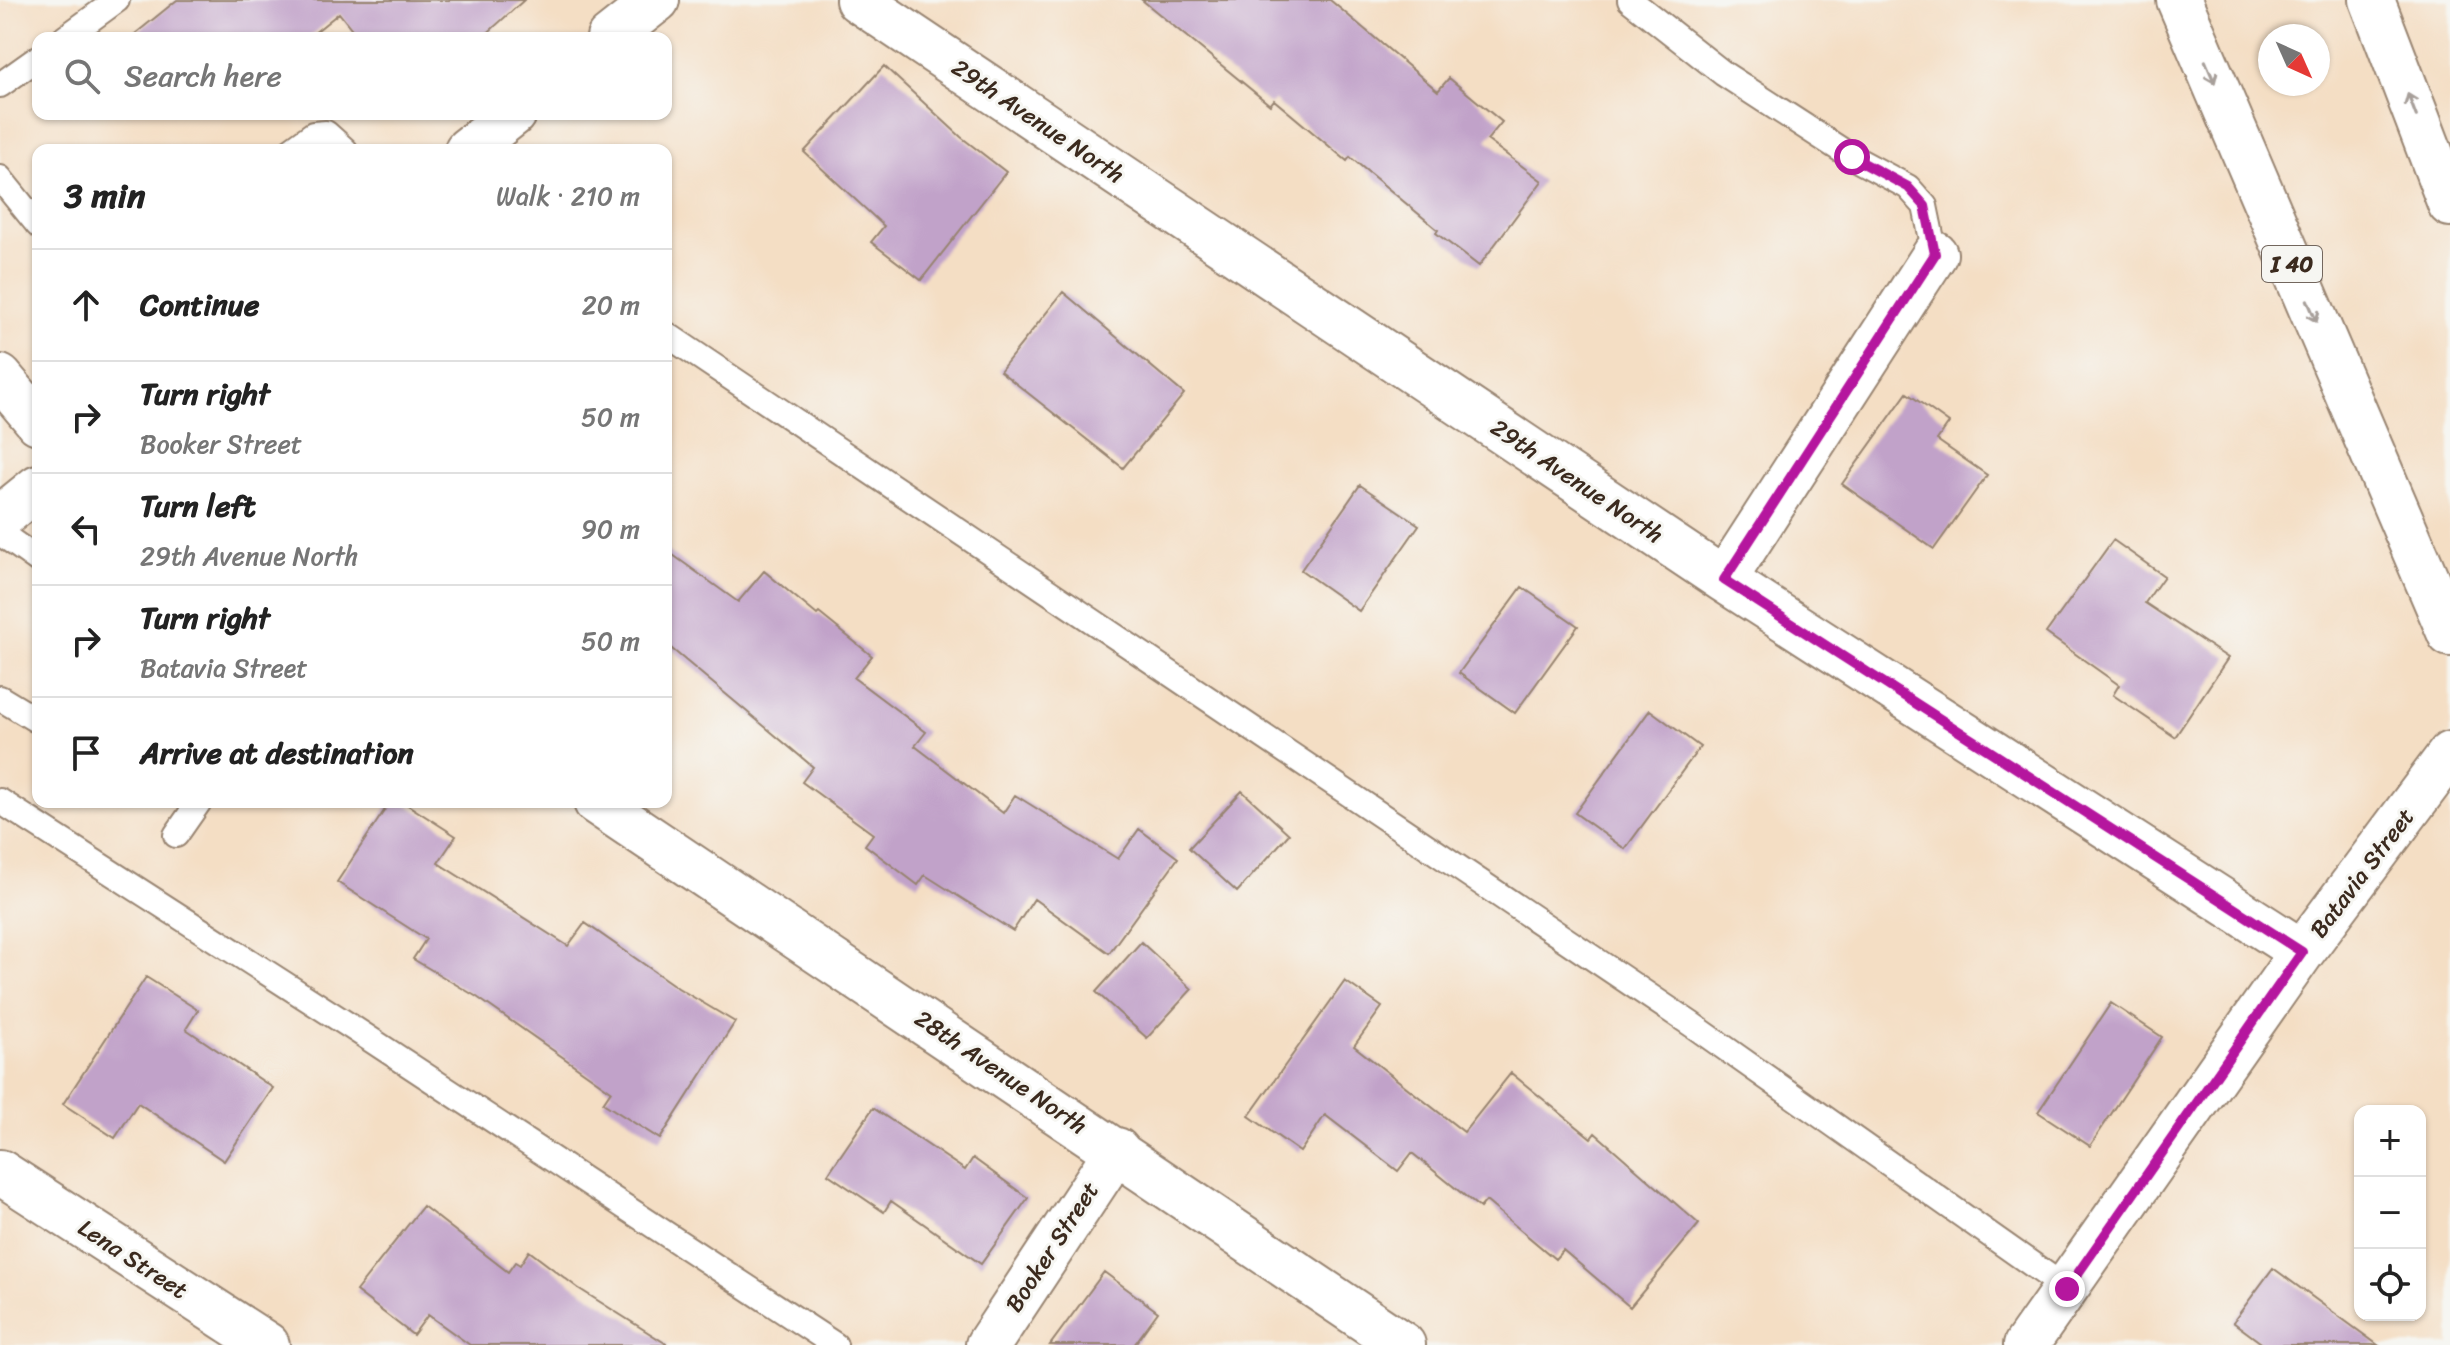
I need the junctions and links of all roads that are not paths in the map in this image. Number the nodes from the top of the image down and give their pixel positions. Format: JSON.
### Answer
{"nodes":[{"id":1,"x":117,"y":0,"type":"edge"},
{"id":2,"x":657,"y":0,"type":"edge"},
{"id":3,"x":858,"y":0,"type":"edge"},
{"id":4,"x":1630,"y":0,"type":"edge"},
{"id":5,"x":2179,"y":0,"type":"edge"},
{"id":6,"x":2372,"y":0,"type":"edge"},
{"id":7,"x":73,"y":32,"type":"edge"},
{"id":8,"x":617,"y":32,"type":"edge"},
{"id":9,"x":32,"y":62,"type":"edge"},
{"id":10,"x":0,"y":85,"type":"edge"},
{"id":11,"x":505,"y":120,"type":"edge"},
{"id":12,"x":299,"y":144,"type":"edge"},
{"id":13,"x":338,"y":144,"type":"edge"},
{"id":14,"x":475,"y":144,"type":"edge"},
{"id":15,"x":0,"y":178,"type":"edge"},
{"id":16,"x":2450,"y":204,"type":"edge"},
{"id":17,"x":32,"y":218,"type":"edge"},
{"id":18,"x":1935,"y":254,"type":"joint"},
{"id":19,"x":672,"y":338,"type":"edge"},
{"id":20,"x":0,"y":377,"type":"edge"},
{"id":21,"x":32,"y":415,"type":"edge"},
{"id":22,"x":32,"y":492,"type":"edge"},
{"id":23,"x":0,"y":518,"type":"edge"},
{"id":24,"x":0,"y":533,"type":"edge"},
{"id":25,"x":32,"y":556,"type":"edge"},
{"id":26,"x":1724,"y":580,"type":"junction"},
{"id":27,"x":2450,"y":634,"type":"edge"},
{"id":28,"x":0,"y":698,"type":"edge"},
{"id":29,"x":32,"y":717,"type":"edge"},
{"id":30,"x":2450,"y":754,"type":"edge"},
{"id":31,"x":0,"y":801,"type":"edge"},
{"id":32,"x":195,"y":808,"type":"edge"},
{"id":33,"x":605,"y":808,"type":"edge"},
{"id":34,"x":176,"y":835,"type":"dead end"},
{"id":35,"x":2302,"y":952,"type":"junction"},
{"id":36,"x":1117,"y":1150,"type":"junction"},
{"id":37,"x":0,"y":1172,"type":"edge"},
{"id":38,"x":2067,"y":1289,"type":"junction"},
{"id":39,"x":267,"y":1345,"type":"edge"},
{"id":40,"x":835,"y":1345,"type":"edge"},
{"id":41,"x":988,"y":1345,"type":"edge"},
{"id":42,"x":1403,"y":1345,"type":"edge"},
{"id":43,"x":2026,"y":1345,"type":"edge"}],
"edges":[{"from":1,"to":7,"type":"lane"},
{"from":2,"to":8,"type":"main road"},
{"from":3,"to":26,"type":"main road","name":"29th Avenue North"},
{"from":4,"to":18,"type":"lane"},
{"from":5,"to":27,"type":"main road","number":"I 40","one_way":true},
{"from":16,"to":6,"type":"main road","one_way":true},
{"from":9,"to":10,"type":"lane"},
{"from":11,"to":14,"type":"main road"},
{"from":12,"to":13,"type":"lane"},
{"from":15,"to":17,"type":"lane"},
{"from":18,"to":26,"type":"main road"},
{"from":19,"to":38,"type":"lane"},
{"from":20,"to":21,"type":"main road"},
{"from":22,"to":23,"type":"main road"},
{"from":24,"to":25,"type":"lane"},
{"from":26,"to":35,"type":"main road","name":"29th Avenue North"},
{"from":28,"to":29,"type":"lane"},
{"from":30,"to":35,"type":"main road","name":"Batavia Street"},
{"from":31,"to":40,"type":"lane"},
{"from":32,"to":34,"type":"lane"},
{"from":33,"to":36,"type":"main road","name":"28th Avenue North"},
{"from":35,"to":38,"type":"main road","name":"Batavia Street"},
{"from":36,"to":41,"type":"main road","name":"Booker Street"},
{"from":36,"to":42,"type":"main road","name":"28th Avenue North"},
{"from":37,"to":39,"type":"main road","name":"Lena Street"},
{"from":38,"to":43,"type":"main road","name":"Batavia Street"}]}
